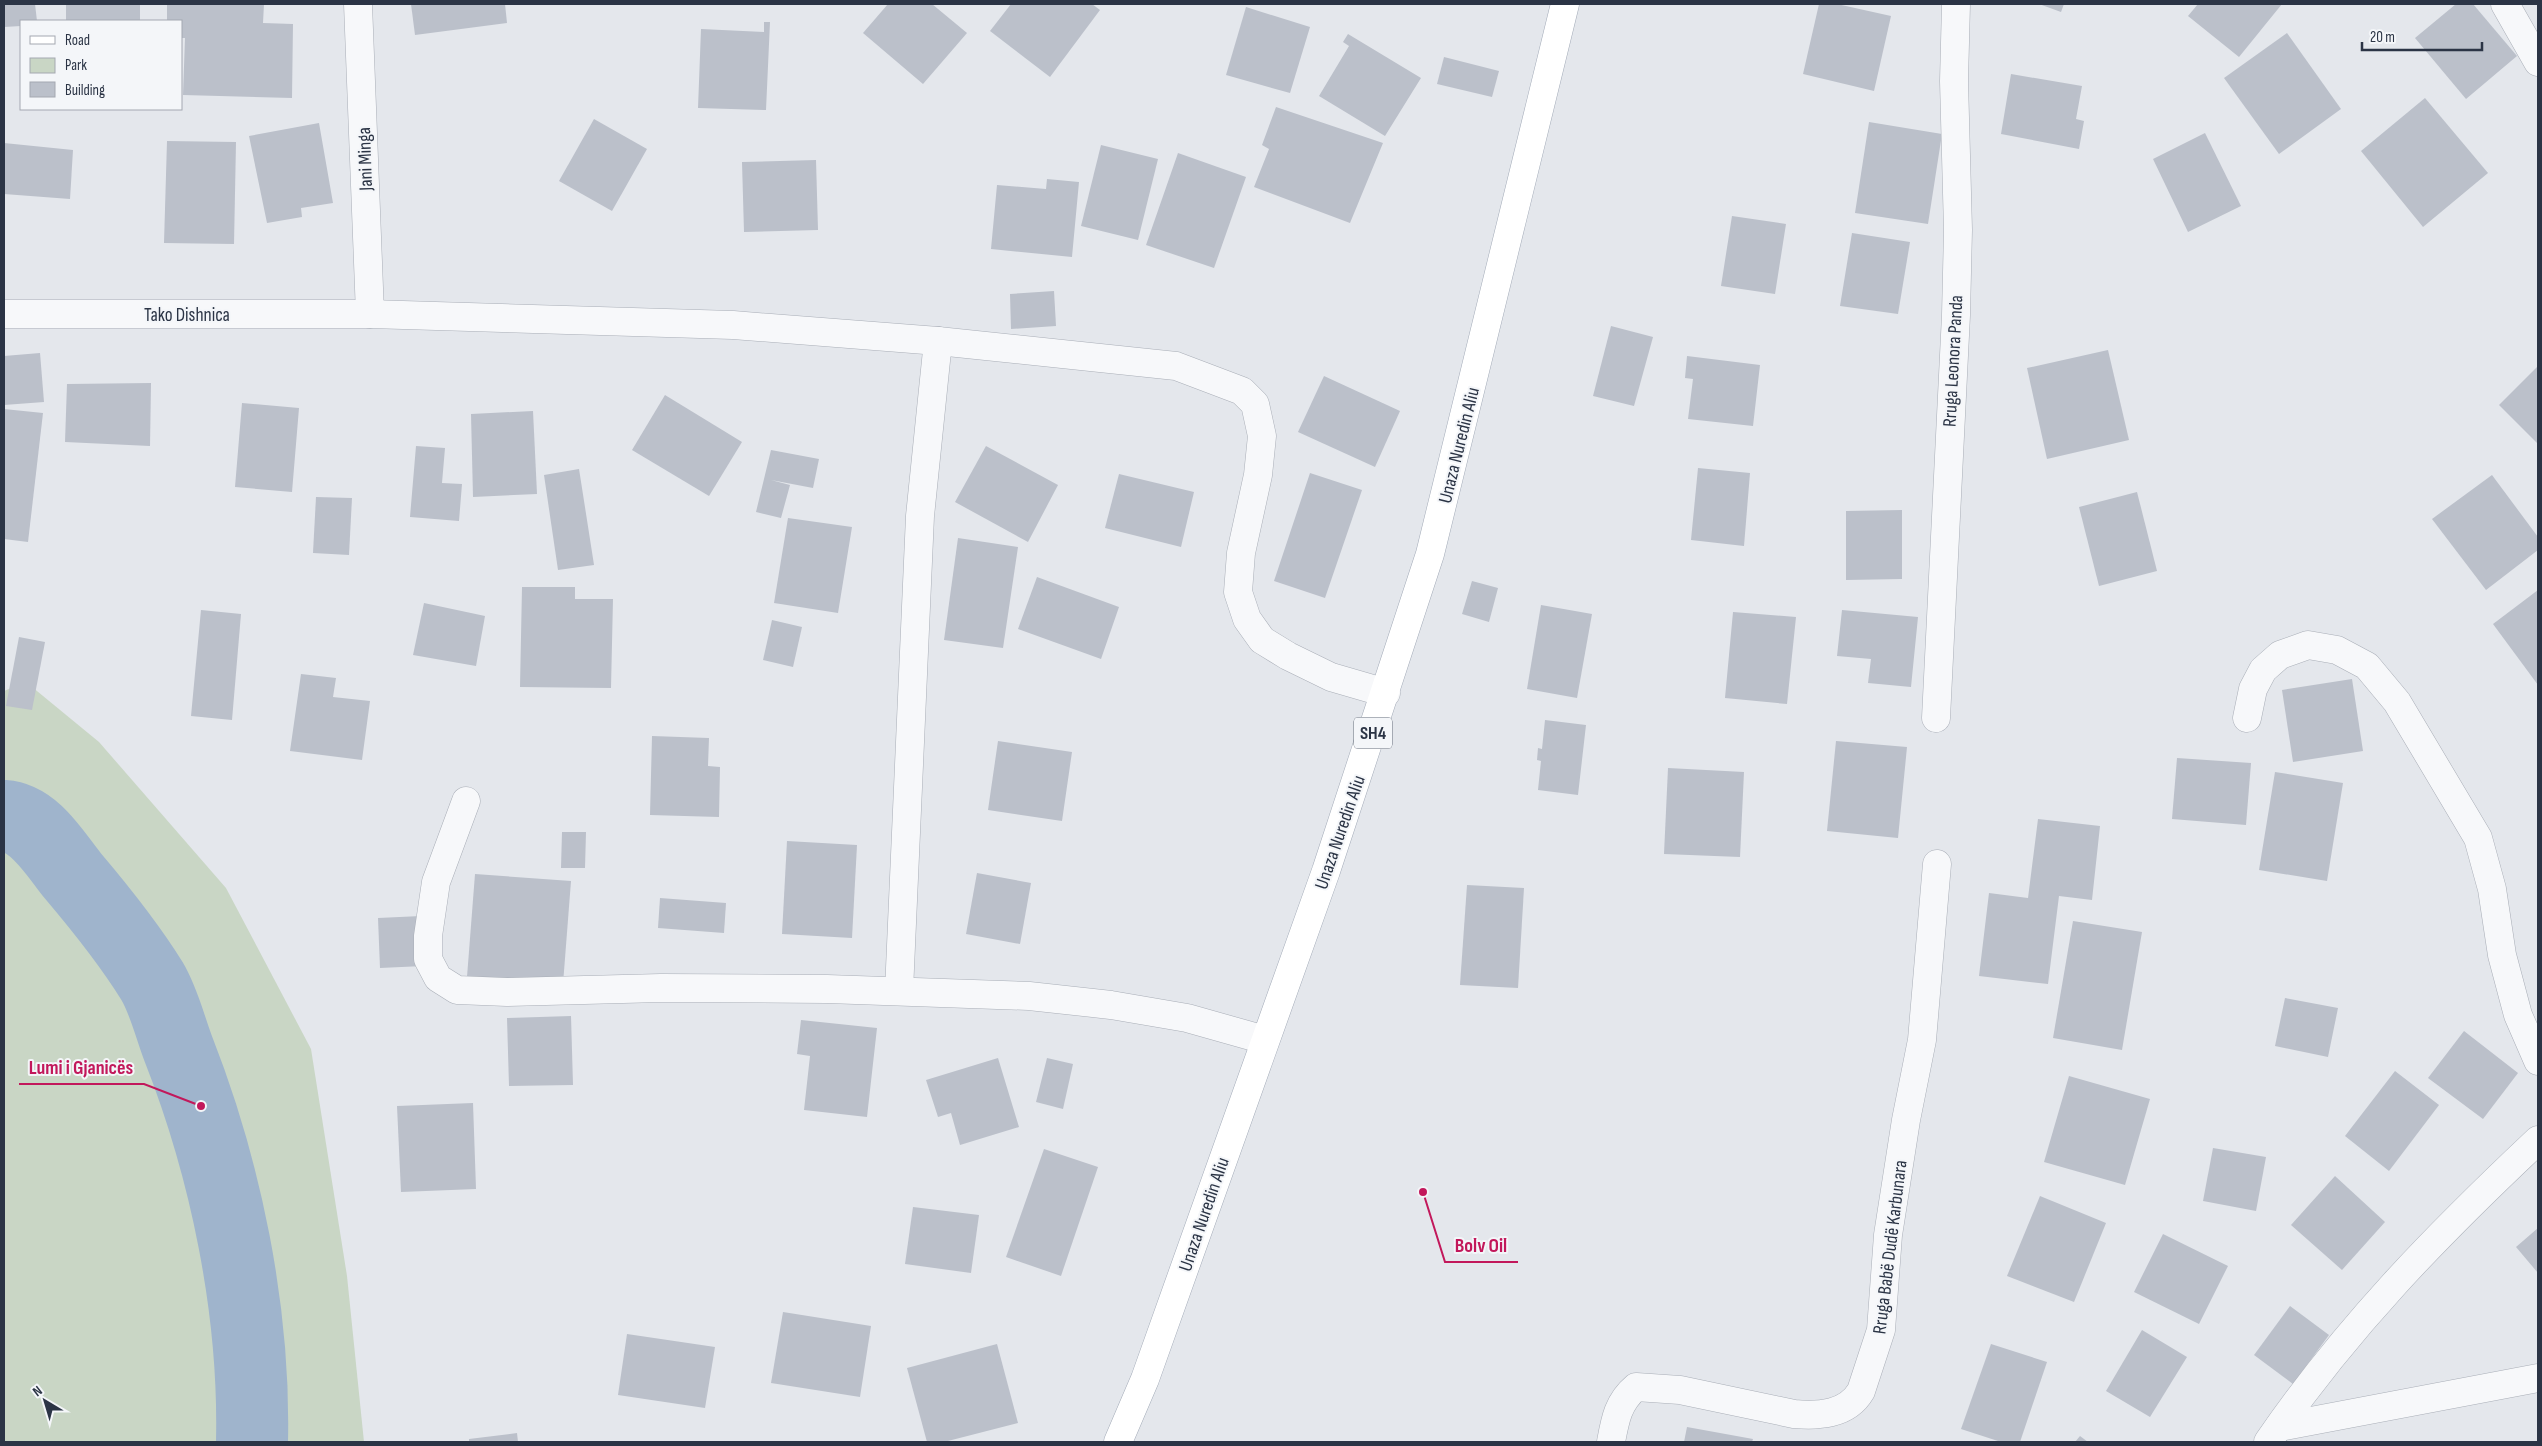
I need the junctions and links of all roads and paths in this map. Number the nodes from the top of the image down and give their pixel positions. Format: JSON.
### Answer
{"nodes":[{"id":1,"x":358,"y":4,"type":"edge"},
{"id":2,"x":1565,"y":4,"type":"edge"},
{"id":3,"x":1956,"y":4,"type":"edge"},
{"id":4,"x":2505,"y":4,"type":"edge"},
{"id":5,"x":2538,"y":62,"type":"edge"},
{"id":6,"x":4,"y":314,"type":"edge"},
{"id":7,"x":370,"y":314,"type":"junction"},
{"id":8,"x":938,"y":341,"type":"junction"},
{"id":9,"x":1386,"y":694,"type":"junction"},
{"id":10,"x":1936,"y":718,"type":"dead end"},
{"id":11,"x":2247,"y":718,"type":"dead end"},
{"id":12,"x":466,"y":801,"type":"dead end"},
{"id":13,"x":1937,"y":864,"type":"dead end"},
{"id":14,"x":899,"y":991,"type":"junction"},
{"id":15,"x":1264,"y":1040,"type":"junction"},
{"id":16,"x":2538,"y":1060,"type":"edge"},
{"id":17,"x":2538,"y":1140,"type":"edge"},
{"id":18,"x":2538,"y":1378,"type":"edge"},
{"id":19,"x":2273,"y":1435,"type":"edge"},
{"id":20,"x":1118,"y":1442,"type":"edge"},
{"id":21,"x":1611,"y":1442,"type":"edge"}],
"edges":[{"from":1,"to":7,"type":"street","name":"Jani Minga"},
{"from":2,"to":9,"type":"main road","name":"Unaza Nuredin Aliu","number":"SH4"},
{"from":3,"to":10,"type":"street","name":"Rruga Leonora Panda"},
{"from":4,"to":5,"type":"street"},
{"from":6,"to":7,"type":"street","name":"Tako Dishnica"},
{"from":7,"to":8,"type":"street","name":"Tako Dishnica"},
{"from":8,"to":9,"type":"street","name":"Tako Dishnica"},
{"from":8,"to":14,"type":"street"},
{"from":9,"to":15,"type":"main road","name":"Unaza Nuredin Aliu","number":"SH4"},
{"from":11,"to":16,"type":"street"},
{"from":12,"to":14,"type":"street"},
{"from":13,"to":21,"type":"street","name":"Rruga Babë Dudë Karbunara"},
{"from":14,"to":15,"type":"street"},
{"from":15,"to":20,"type":"main road","name":"Unaza Nuredin Aliu","number":"SH4"},
{"from":17,"to":19,"type":"street"},
{"from":18,"to":19,"type":"street"}]}
